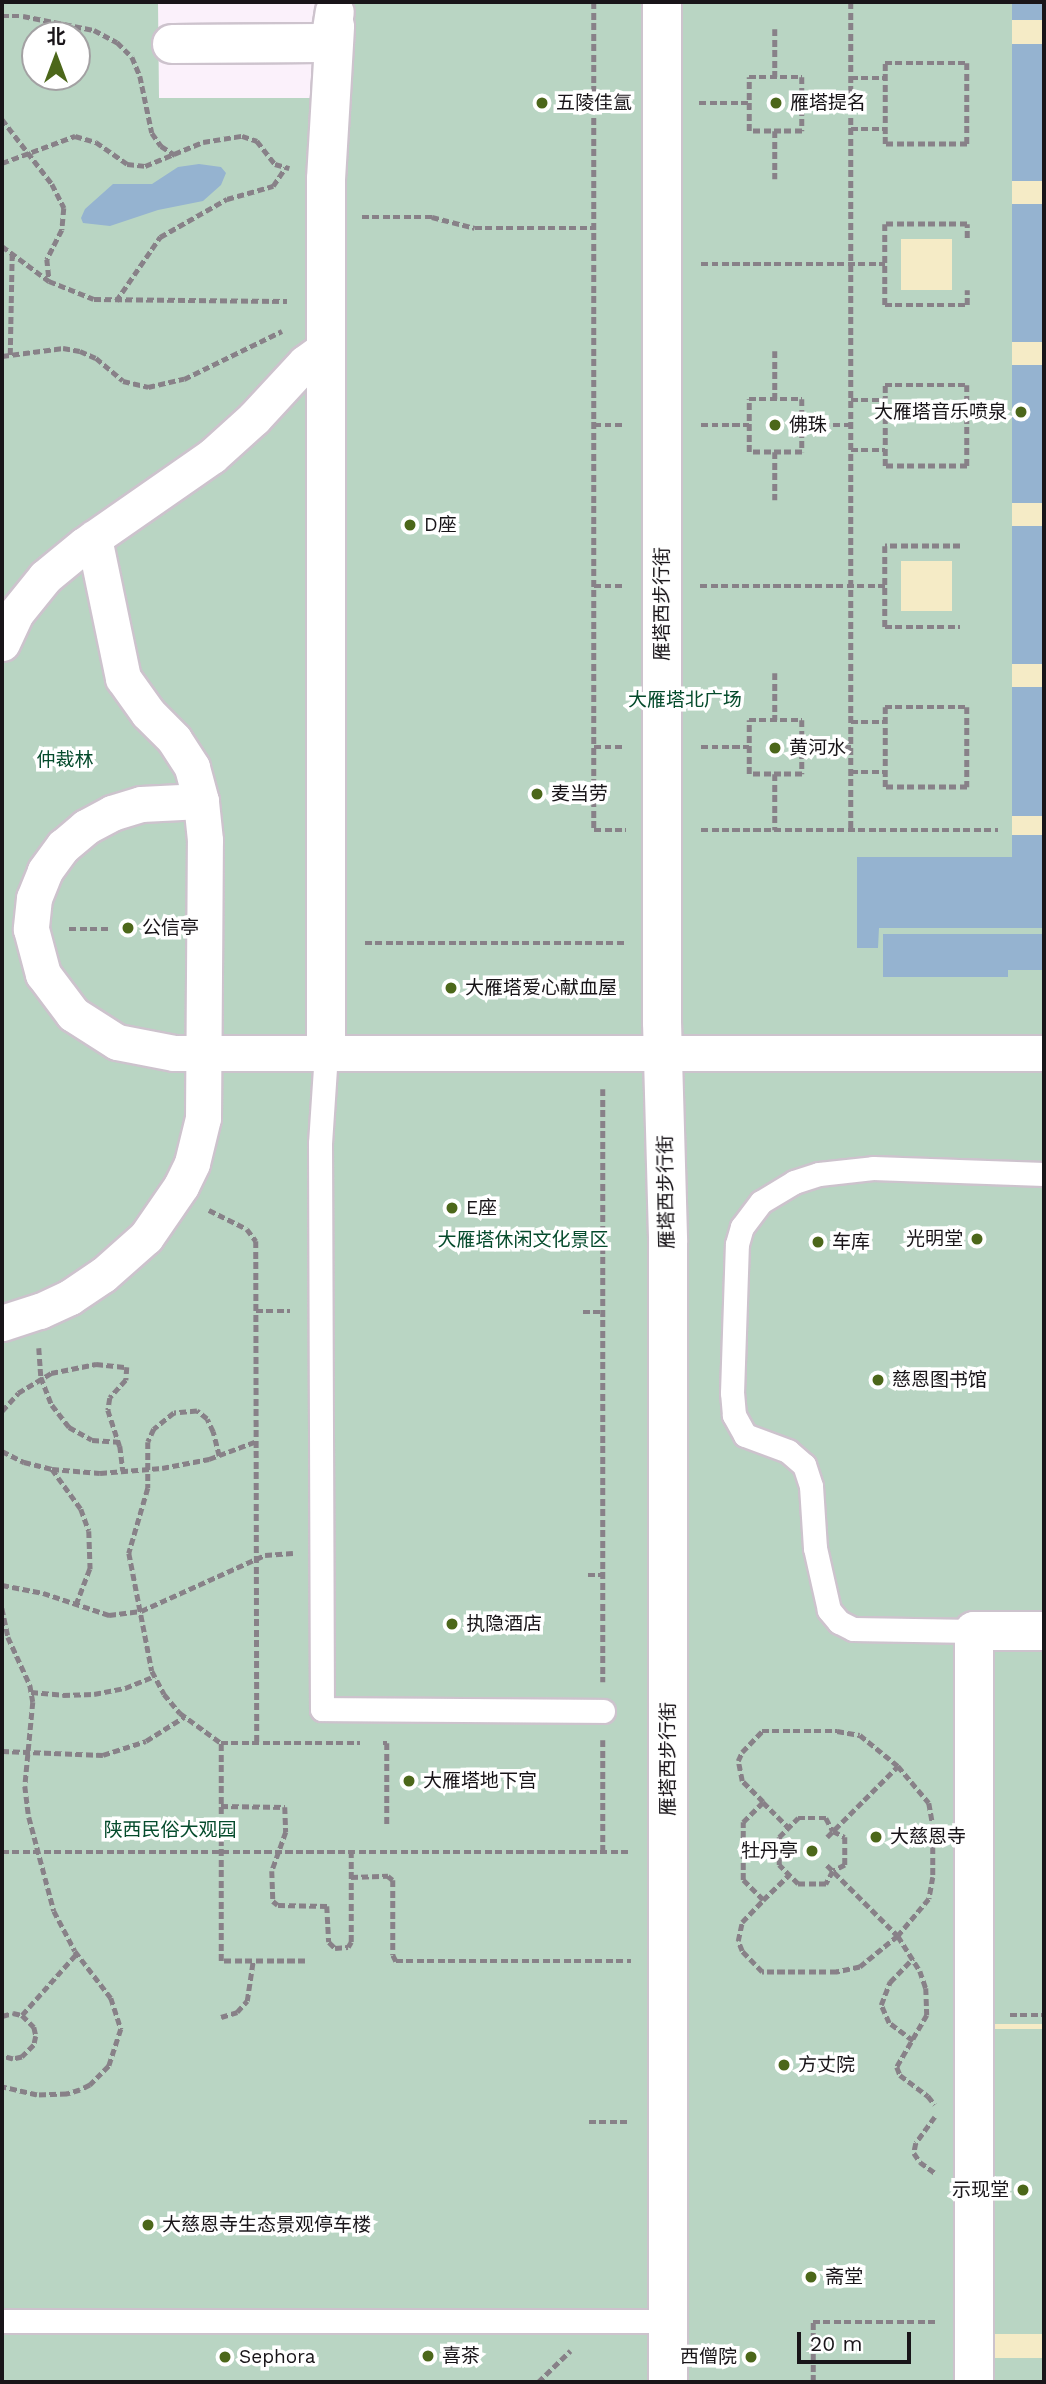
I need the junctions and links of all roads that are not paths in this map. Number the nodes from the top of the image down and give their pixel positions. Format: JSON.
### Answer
{"nodes":[{"id":1,"x":662,"y":2,"type":"edge"},
{"id":2,"x":335,"y":14,"type":"edge"},
{"id":3,"x":172,"y":44,"type":"dead end"},
{"id":4,"x":326,"y":326,"type":"junction"},
{"id":5,"x":94,"y":538,"type":"junction"},
{"id":6,"x":2,"y":643,"type":"edge"},
{"id":7,"x":201,"y":801,"type":"junction"},
{"id":8,"x":205,"y":1053,"type":"junction"},
{"id":9,"x":326,"y":1053,"type":"junction"},
{"id":10,"x":663,"y":1053,"type":"junction"},
{"id":11,"x":1044,"y":1053,"type":"edge"},
{"id":12,"x":1044,"y":1174,"type":"edge"},
{"id":13,"x":4,"y":1323,"type":"edge"},
{"id":14,"x":974,"y":1631,"type":"junction"},
{"id":15,"x":1044,"y":1631,"type":"edge"},
{"id":16,"x":603,"y":1711,"type":"road end"},
{"id":17,"x":2,"y":2321,"type":"edge"},
{"id":18,"x":668,"y":2321,"type":"junction"},
{"id":19,"x":668,"y":2382,"type":"edge"},
{"id":20,"x":974,"y":2382,"type":"edge"}],
"edges":[{"from":1,"to":10,"type":"street","name":"雁塔西步行街"},
{"from":2,"to":3,"type":"street"},
{"from":2,"to":4,"type":"street"},
{"from":4,"to":5,"type":"street"},
{"from":4,"to":9,"type":"street"},
{"from":5,"to":6,"type":"street"},
{"from":5,"to":7,"type":"street"},
{"from":7,"to":8,"type":"street"},
{"from":7,"to":8,"type":"street"},
{"from":8,"to":9,"type":"street"},
{"from":8,"to":13,"type":"street"},
{"from":9,"to":10,"type":"street"},
{"from":9,"to":16,"type":"lane"},
{"from":10,"to":11,"type":"street"},
{"from":10,"to":18,"type":"street","name":"雁塔西步行街"},
{"from":12,"to":14,"type":"lane"},
{"from":14,"to":15,"type":"street"},
{"from":14,"to":20,"type":"street"},
{"from":17,"to":18,"type":"lane"},
{"from":18,"to":19,"type":"street","name":"雁塔西步行街"}]}
